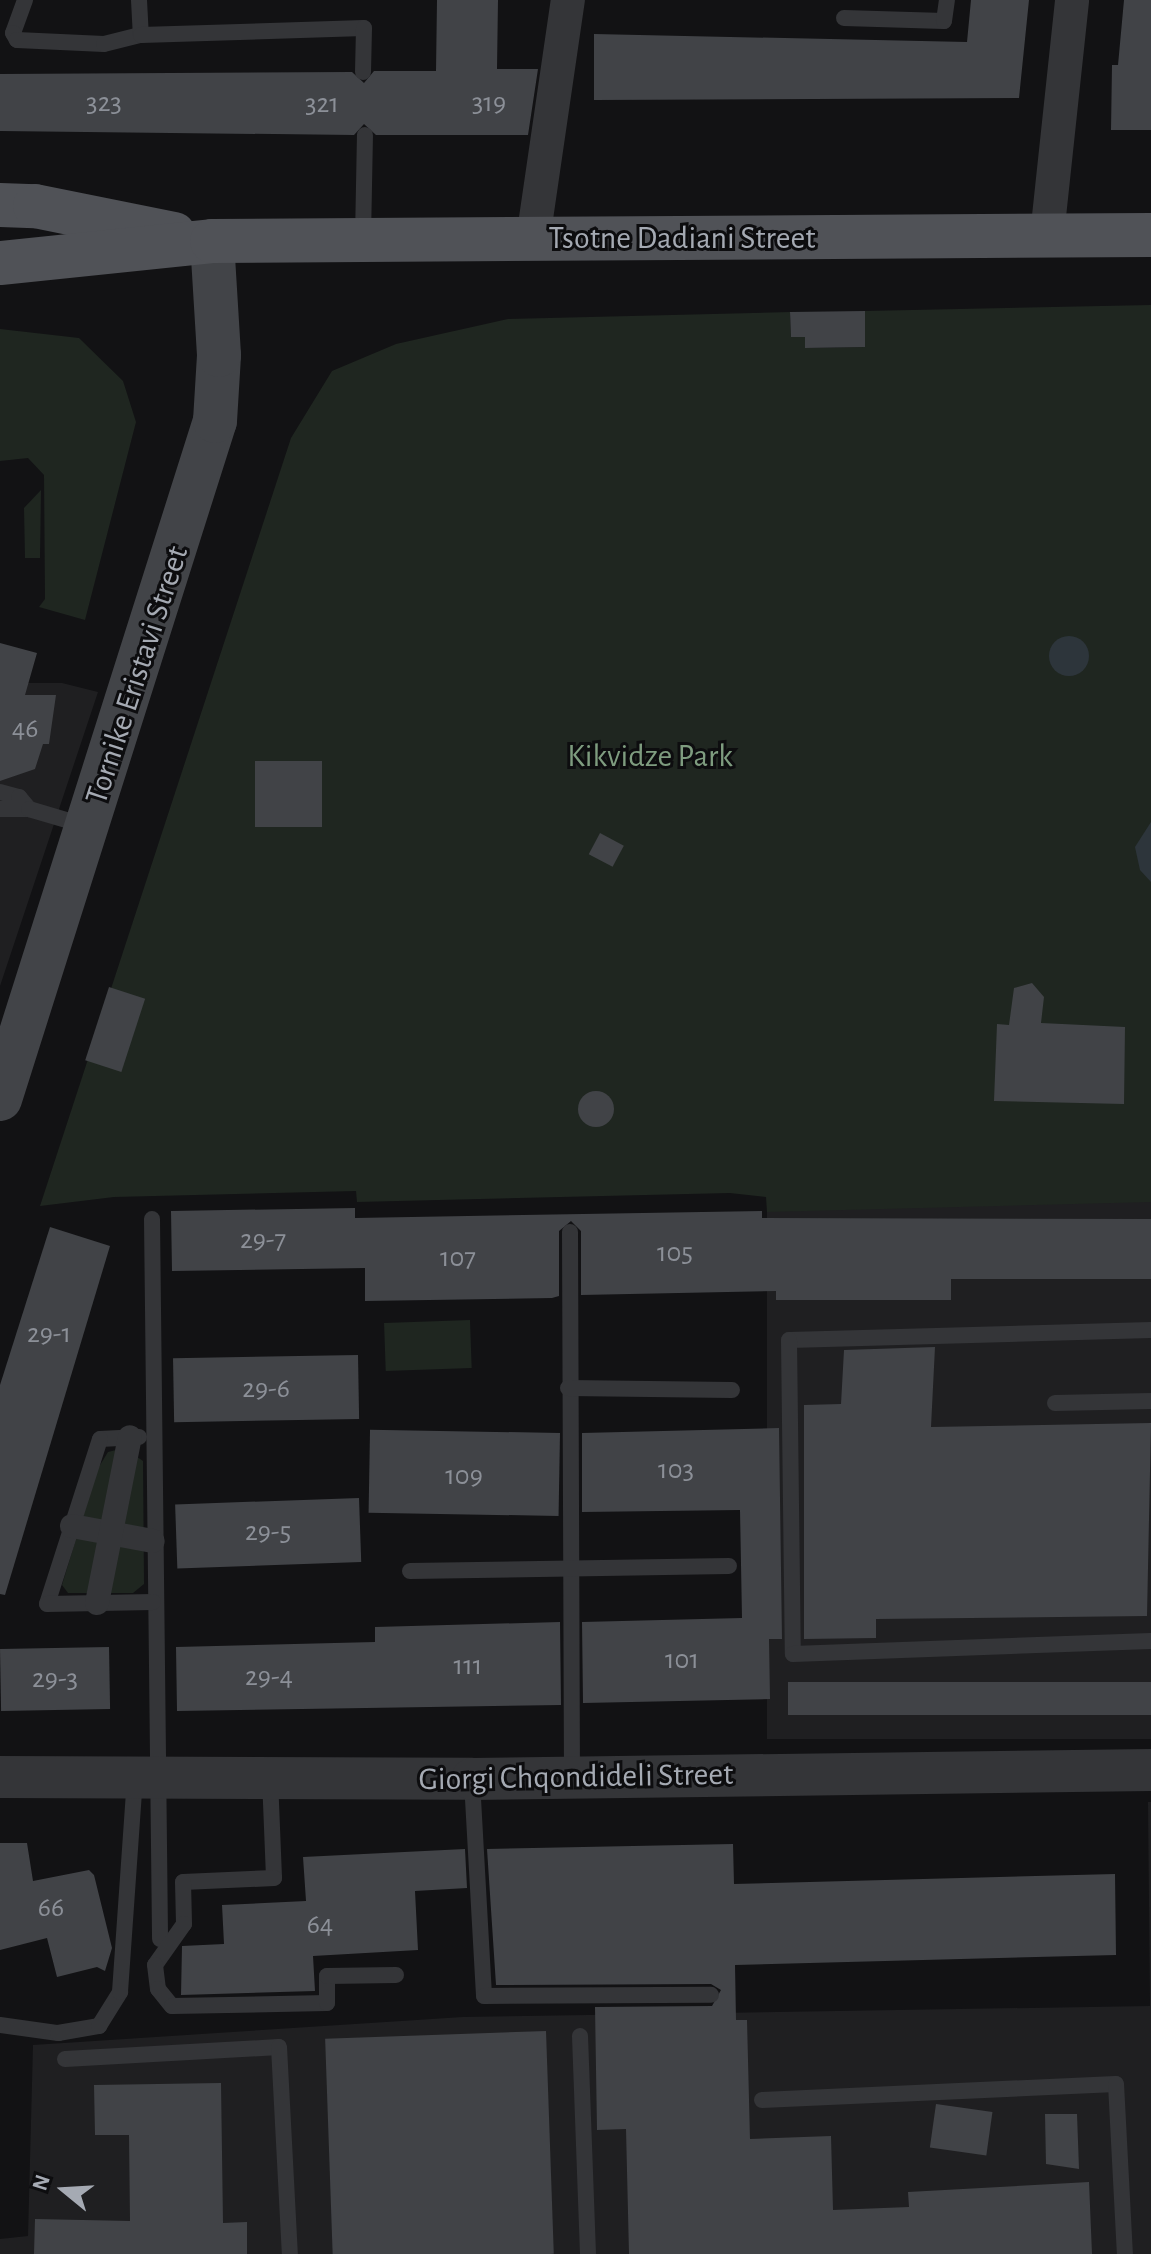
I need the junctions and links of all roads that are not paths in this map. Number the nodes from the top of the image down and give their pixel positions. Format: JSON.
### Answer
{"nodes":[{"id":1,"x":25,"y":0,"type":"edge"},
{"id":2,"x":139,"y":0,"type":"edge"},
{"id":3,"x":568,"y":0,"type":"edge"},
{"id":4,"x":947,"y":0,"type":"edge"},
{"id":5,"x":1072,"y":0,"type":"edge"},
{"id":6,"x":844,"y":18,"type":"dead end"},
{"id":7,"x":141,"y":35,"type":"junction"},
{"id":8,"x":363,"y":72,"type":"dead end"},
{"id":9,"x":365,"y":135,"type":"dead end"},
{"id":10,"x":0,"y":205,"type":"edge"},
{"id":11,"x":1047,"y":235,"type":"junction"},
{"id":12,"x":1151,"y":235,"type":"edge"},
{"id":13,"x":533,"y":239,"type":"junction"},
{"id":14,"x":363,"y":240,"type":"junction"},
{"id":15,"x":212,"y":241,"type":"junction"},
{"id":16,"x":0,"y":263,"type":"edge"},
{"id":17,"x":0,"y":792,"type":"edge"},
{"id":18,"x":0,"y":809,"type":"edge"},
{"id":19,"x":29,"y":809,"type":"junction"},
{"id":20,"x":89,"y":826,"type":"junction"},
{"id":21,"x":0,"y":1099,"type":"edge"},
{"id":22,"x":152,"y":1219,"type":"dead end"},
{"id":23,"x":570,"y":1232,"type":"dead end"},
{"id":24,"x":1151,"y":1330,"type":"edge"},
{"id":25,"x":568,"y":1388,"type":"junction"},
{"id":26,"x":732,"y":1390,"type":"dead end"},
{"id":27,"x":1151,"y":1401,"type":"edge"},
{"id":28,"x":1055,"y":1403,"type":"dead end"},
{"id":29,"x":142,"y":1437,"type":"junction"},
{"id":30,"x":72,"y":1526,"type":"junction"},
{"id":31,"x":111,"y":1534,"type":"junction"},
{"id":32,"x":153,"y":1541,"type":"junction"},
{"id":33,"x":729,"y":1566,"type":"dead end"},
{"id":34,"x":568,"y":1568,"type":"junction"},
{"id":35,"x":410,"y":1571,"type":"dead end"},
{"id":36,"x":153,"y":1602,"type":"junction"},
{"id":37,"x":97,"y":1603,"type":"junction"},
{"id":38,"x":1151,"y":1641,"type":"edge"},
{"id":39,"x":1151,"y":1770,"type":"edge"},
{"id":40,"x":0,"y":1777,"type":"edge"},
{"id":41,"x":144,"y":1777,"type":"junction"},
{"id":42,"x":572,"y":1777,"type":"junction"},
{"id":43,"x":270,"y":1778,"type":"junction"},
{"id":44,"x":472,"y":1779,"type":"junction"},
{"id":45,"x":160,"y":1939,"type":"dead end"},
{"id":46,"x":396,"y":1975,"type":"dead end"},
{"id":47,"x":711,"y":1995,"type":"dead end"},
{"id":48,"x":0,"y":2025,"type":"edge"},
{"id":49,"x":580,"y":2036,"type":"dead end"},
{"id":50,"x":65,"y":2059,"type":"dead end"},
{"id":51,"x":762,"y":2100,"type":"dead end"},
{"id":52,"x":290,"y":2254,"type":"edge"},
{"id":53,"x":588,"y":2254,"type":"edge"},
{"id":54,"x":1125,"y":2254,"type":"edge"}],
"edges":[{"from":1,"to":7,"type":"lane"},
{"from":2,"to":7,"type":"lane"},
{"from":3,"to":13,"type":"street"},
{"from":4,"to":6,"type":"lane"},
{"from":5,"to":11,"type":"street"},
{"from":7,"to":8,"type":"lane"},
{"from":9,"to":14,"type":"lane"},
{"from":10,"to":15,"type":"main road"},
{"from":11,"to":12,"type":"main road","name":"Tsotne Dadiani Street"},
{"from":11,"to":13,"type":"main road","name":"Tsotne Dadiani Street"},
{"from":13,"to":14,"type":"main road","name":"Tsotne Dadiani Street"},
{"from":14,"to":15,"type":"main road","name":"Tsotne Dadiani Street"},
{"from":15,"to":16,"type":"main road"},
{"from":15,"to":20,"type":"main road","name":"Tornike Eristavi Street"},
{"from":17,"to":19,"type":"lane"},
{"from":18,"to":19,"type":"lane"},
{"from":19,"to":20,"type":"lane"},
{"from":20,"to":21,"type":"main road","name":"Tornike Eristavi Street"},
{"from":22,"to":29,"type":"lane"},
{"from":23,"to":25,"type":"lane"},
{"from":24,"to":38,"type":"lane"},
{"from":25,"to":26,"type":"lane"},
{"from":25,"to":34,"type":"lane"},
{"from":27,"to":28,"type":"lane"},
{"from":29,"to":30,"type":"lane"},
{"from":29,"to":31,"type":"street"},
{"from":29,"to":32,"type":"lane"},
{"from":30,"to":31,"type":"street"},
{"from":30,"to":37,"type":"lane"},
{"from":31,"to":32,"type":"street"},
{"from":31,"to":37,"type":"street"},
{"from":32,"to":36,"type":"lane"},
{"from":33,"to":34,"type":"lane"},
{"from":34,"to":35,"type":"lane"},
{"from":34,"to":42,"type":"lane"},
{"from":36,"to":37,"type":"lane"},
{"from":36,"to":41,"type":"lane"},
{"from":39,"to":42,"type":"street","name":"Giorgi Chqondideli Street"},
{"from":40,"to":41,"type":"street","name":"Giorgi Chqondideli Street"},
{"from":41,"to":43,"type":"street","name":"Giorgi Chqondideli Street"},
{"from":41,"to":45,"type":"lane"},
{"from":41,"to":48,"type":"lane"},
{"from":42,"to":44,"type":"street","name":"Giorgi Chqondideli Street"},
{"from":43,"to":44,"type":"street","name":"Giorgi Chqondideli Street"},
{"from":43,"to":46,"type":"lane"},
{"from":44,"to":47,"type":"lane"},
{"from":49,"to":53,"type":"lane"},
{"from":50,"to":52,"type":"lane"},
{"from":51,"to":54,"type":"lane"}]}
